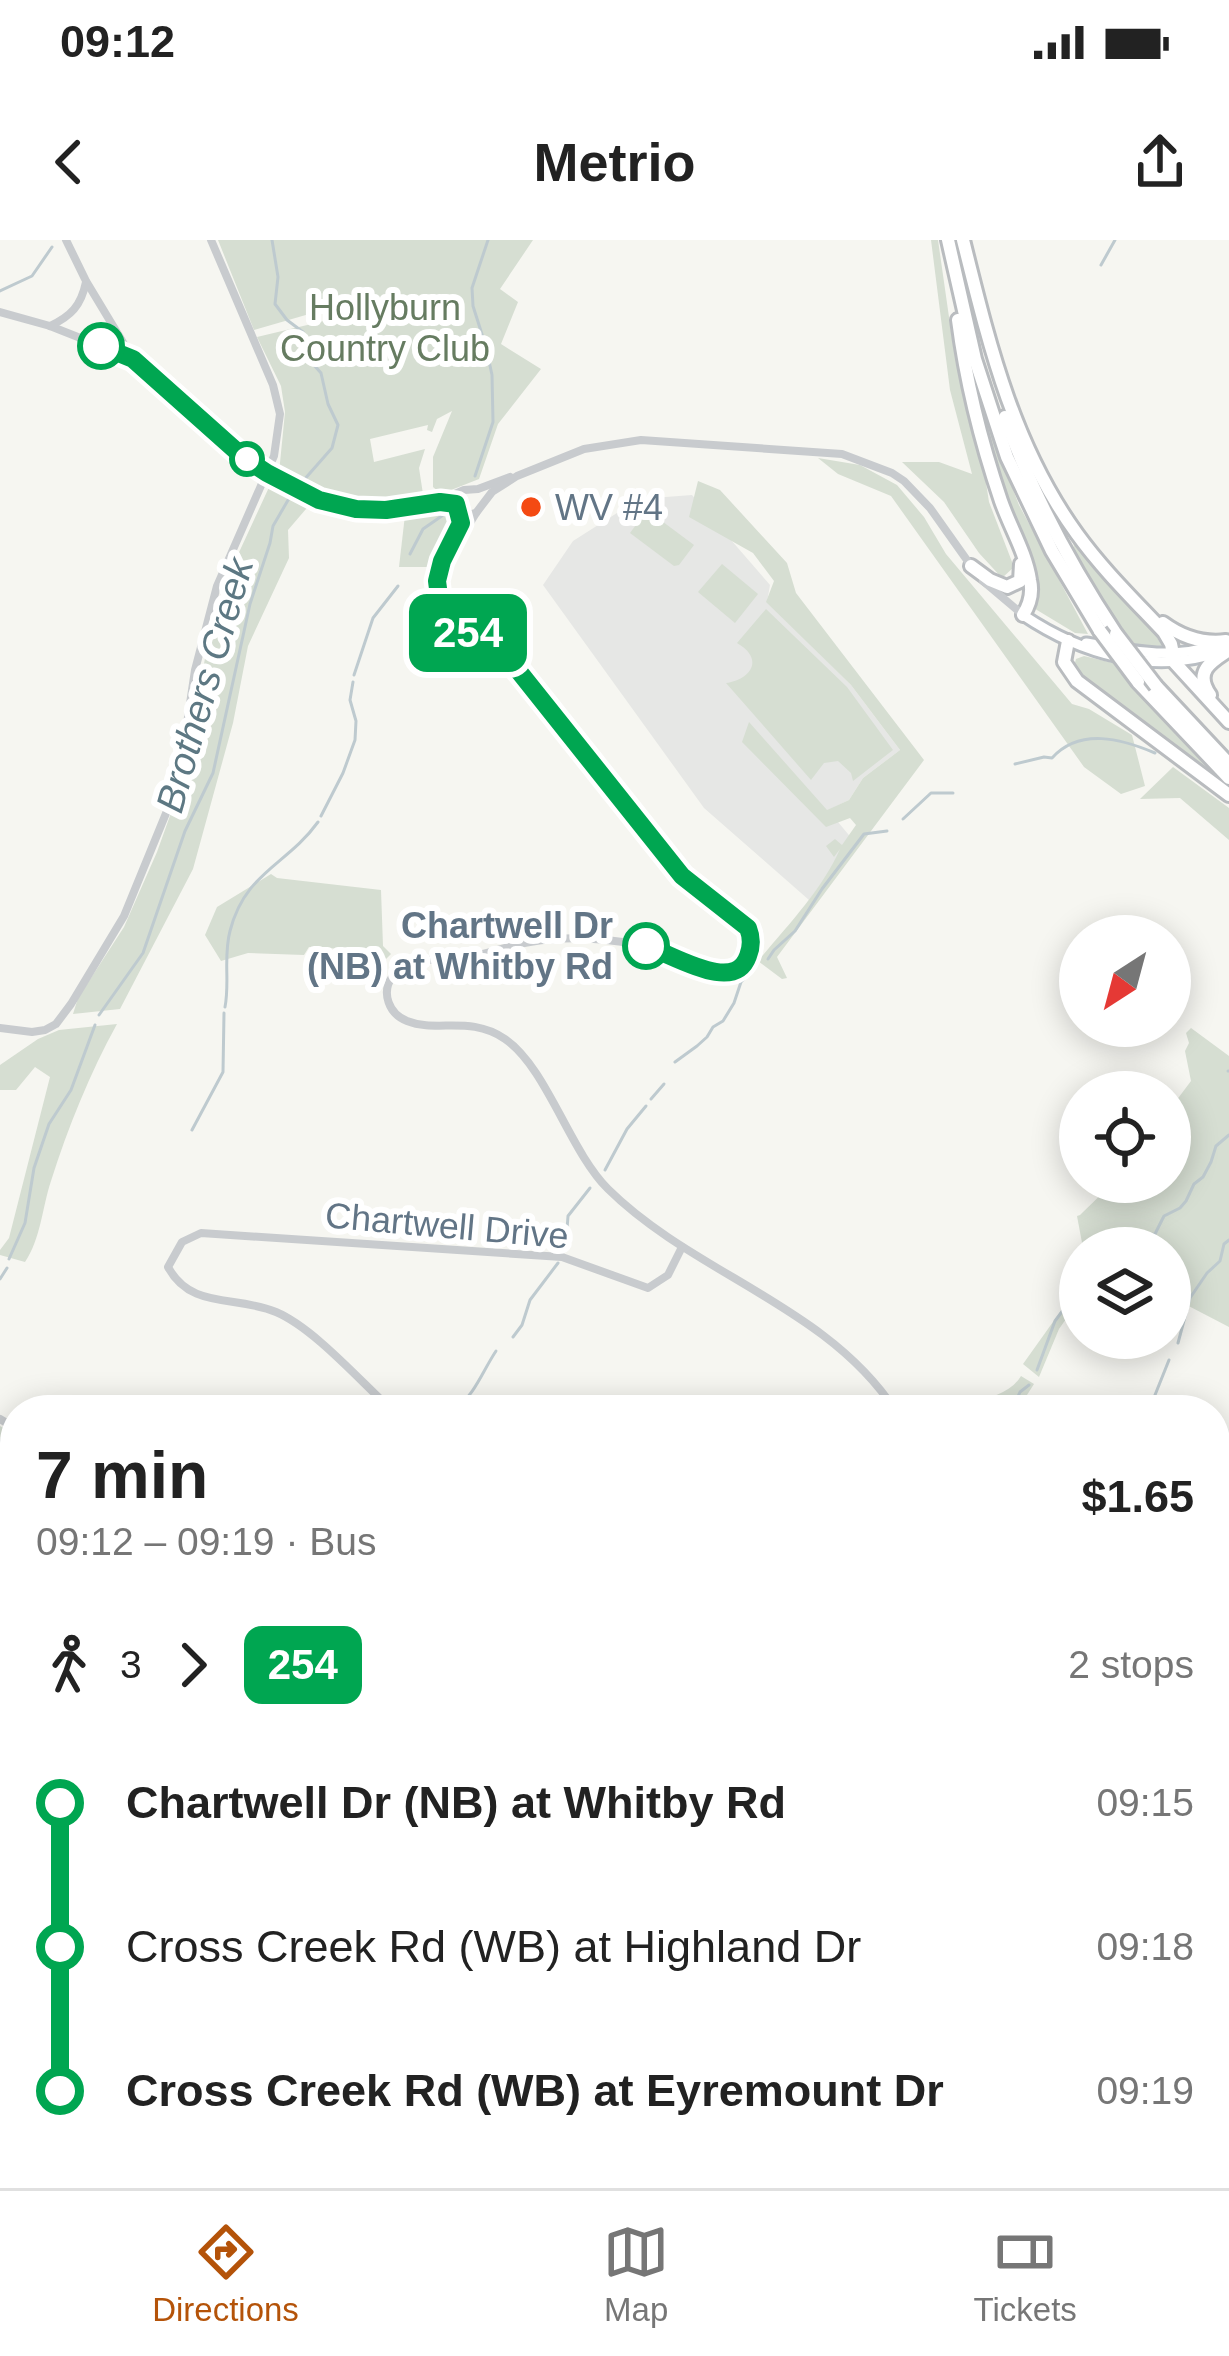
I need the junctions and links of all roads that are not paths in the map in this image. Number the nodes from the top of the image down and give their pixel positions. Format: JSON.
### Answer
{"nodes":[{"id":1,"x":66,"y":240,"type":"edge"},
{"id":2,"x":211,"y":240,"type":"edge"},
{"id":3,"x":948,"y":240,"type":"edge"},
{"id":4,"x":963,"y":240,"type":"edge"},
{"id":5,"x":951,"y":259,"type":"junction"},
{"id":6,"x":86,"y":281,"type":"junction"},
{"id":7,"x":0,"y":312,"type":"edge"},
{"id":8,"x":50,"y":326,"type":"junction"},
{"id":9,"x":133,"y":359,"type":"junction"},
{"id":10,"x":267,"y":473,"type":"junction"},
{"id":11,"x":517,"y":476,"type":"junction"},
{"id":12,"x":472,"y":490,"type":"junction"},
{"id":13,"x":460,"y":493,"type":"junction"},
{"id":14,"x":440,"y":502,"type":"junction"},
{"id":15,"x":482,"y":502,"type":"junction"},
{"id":16,"x":458,"y":508,"type":"junction"},
{"id":17,"x":476,"y":513,"type":"junction"},
{"id":18,"x":1011,"y":528,"type":"junction"},
{"id":19,"x":449,"y":550,"type":"junction"},
{"id":20,"x":971,"y":566,"type":"junction"},
{"id":21,"x":1143,"y":608,"type":"junction"},
{"id":22,"x":1023,"y":615,"type":"junction"},
{"id":23,"x":1068,"y":641,"type":"junction"},
{"id":24,"x":1228,"y":645,"type":"edge"},
{"id":25,"x":1174,"y":659,"type":"junction"},
{"id":26,"x":1229,"y":721,"type":"edge"},
{"id":27,"x":1229,"y":764,"type":"edge"},
{"id":28,"x":1229,"y":778,"type":"edge"},
{"id":29,"x":1229,"y":795,"type":"edge"},
{"id":30,"x":0,"y":1028,"type":"edge"},
{"id":31,"x":682,"y":1247,"type":"junction"},
{"id":32,"x":376,"y":1395,"type":"edge"},
{"id":33,"x":884,"y":1395,"type":"edge"}],
"edges":[{"from":1,"to":6,"type":"street"},
{"from":2,"to":10,"type":"street"},
{"from":3,"to":5,"type":"highway"},
{"from":4,"to":21,"type":"highway"},
{"from":4,"to":27,"type":"highway","bridge":true},
{"from":5,"to":18,"type":"highway"},
{"from":5,"to":28,"type":"highway","bridge":true},
{"from":6,"to":8,"type":"street"},
{"from":6,"to":9,"type":"street"},
{"from":7,"to":8,"type":"street"},
{"from":8,"to":9,"type":"street"},
{"from":9,"to":10,"type":"street"},
{"from":10,"to":14,"type":"street"},
{"from":10,"to":30,"type":"street"},
{"from":11,"to":12,"type":"street"},
{"from":11,"to":15,"type":"street"},
{"from":11,"to":20,"type":"street"},
{"from":12,"to":13,"type":"street"},
{"from":12,"to":15,"type":"street"},
{"from":13,"to":14,"type":"street"},
{"from":13,"to":16,"type":"street"},
{"from":14,"to":16,"type":"street"},
{"from":15,"to":17,"type":"street"},
{"from":16,"to":17,"type":"street"},
{"from":16,"to":19,"type":"street"},
{"from":17,"to":19,"type":"street"},
{"from":18,"to":20,"type":"highway"},
{"from":18,"to":22,"type":"highway"},
{"from":19,"to":31,"type":"street","name":"Chartwell Drive"},
{"from":20,"to":22,"type":"street"},
{"from":21,"to":24,"type":"highway"},
{"from":21,"to":25,"type":"highway"},
{"from":22,"to":23,"type":"main road"},
{"from":23,"to":25,"type":"main road"},
{"from":23,"to":29,"type":"highway"},
{"from":24,"to":25,"type":"main road"},
{"from":24,"to":26,"type":"highway"},
{"from":25,"to":26,"type":"highway"},
{"from":31,"to":32,"type":"street","name":"Chartwell Drive"},
{"from":31,"to":33,"type":"street"}]}
